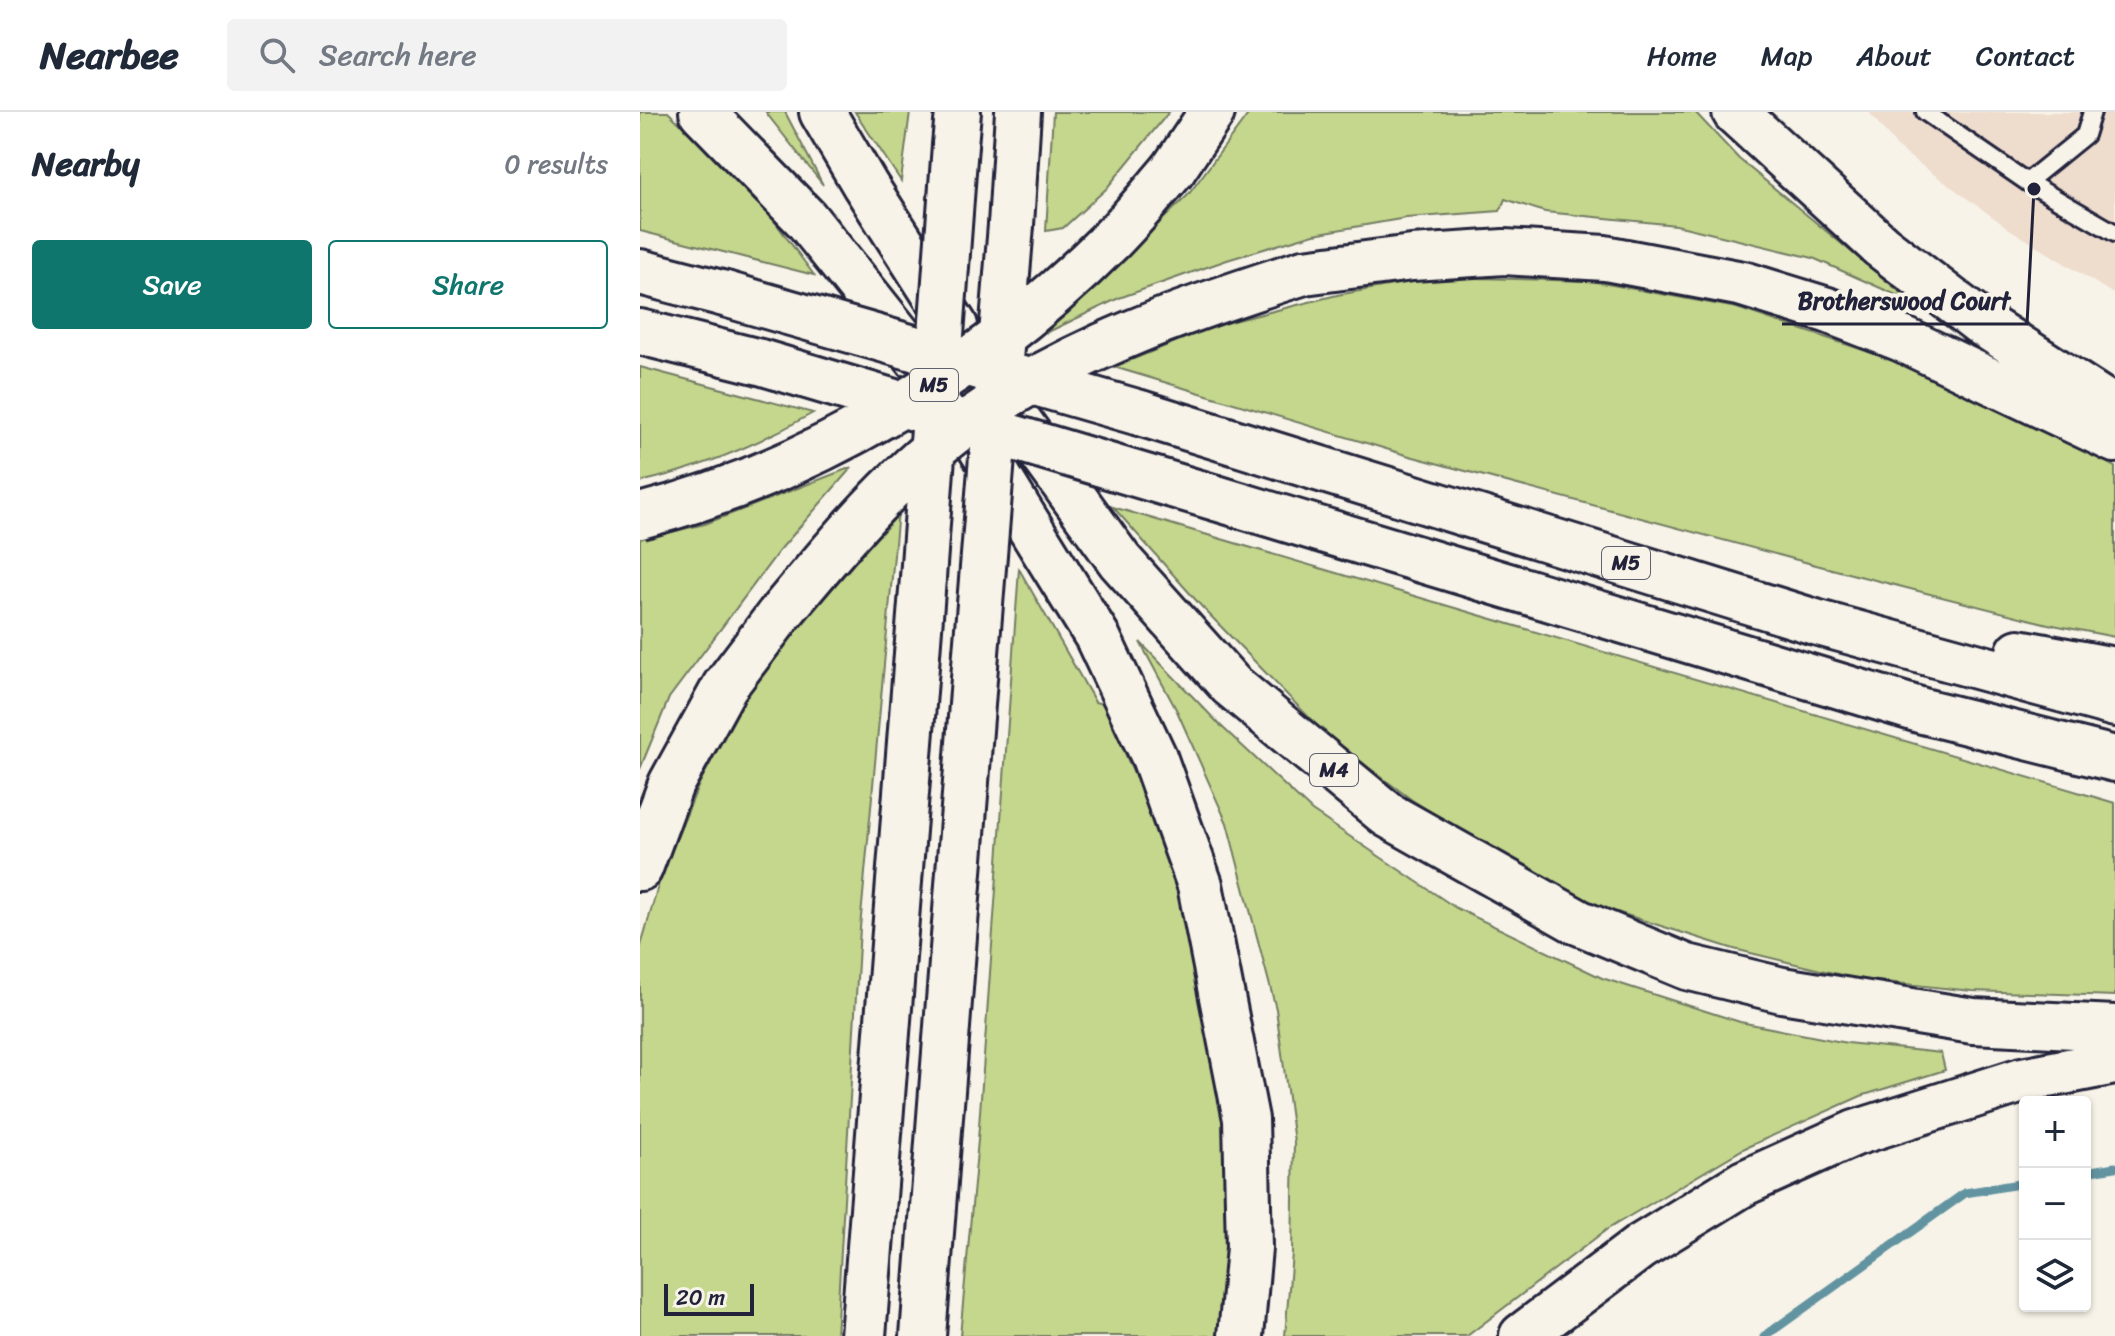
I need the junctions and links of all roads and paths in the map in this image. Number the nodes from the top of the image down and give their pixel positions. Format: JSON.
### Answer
{"nodes":[{"id":1,"x":702,"y":112,"type":"edge"},
{"id":2,"x":822,"y":112,"type":"edge"},
{"id":3,"x":1018,"y":112,"type":"edge"},
{"id":4,"x":1212,"y":112,"type":"edge"},
{"id":5,"x":1735,"y":112,"type":"edge"},
{"id":6,"x":1925,"y":112,"type":"edge"},
{"id":7,"x":2092,"y":112,"type":"edge"},
{"id":8,"x":956,"y":128,"type":"edge"},
{"id":9,"x":2027,"y":182,"type":"junction"},
{"id":10,"x":2115,"y":233,"type":"edge"},
{"id":11,"x":640,"y":272,"type":"edge"},
{"id":12,"x":640,"y":332,"type":"edge"},
{"id":13,"x":2115,"y":409,"type":"edge"},
{"id":14,"x":2115,"y":440,"type":"edge"},
{"id":15,"x":640,"y":516,"type":"edge"},
{"id":16,"x":1815,"y":622,"type":"junction"},
{"id":17,"x":2115,"y":670,"type":"edge"},
{"id":18,"x":2115,"y":704,"type":"edge"},
{"id":19,"x":1923,"y":711,"type":"junction"},
{"id":20,"x":2115,"y":759,"type":"edge"},
{"id":21,"x":2115,"y":781,"type":"edge"},
{"id":22,"x":640,"y":868,"type":"edge"},
{"id":23,"x":2115,"y":1028,"type":"edge"},
{"id":24,"x":2115,"y":1062,"type":"edge"},
{"id":25,"x":863,"y":1336,"type":"edge"},
{"id":26,"x":923,"y":1336,"type":"edge"},
{"id":27,"x":1241,"y":1336,"type":"edge"},
{"id":28,"x":1522,"y":1336,"type":"edge"}],
"edges":[{"from":1,"to":27,"type":"highway"},
{"from":2,"to":23,"type":"highway","number":"M4"},
{"from":3,"to":26,"type":"highway","bridge":true},
{"from":4,"to":15,"type":"highway","number":"M5","bridge":true},
{"from":5,"to":13,"type":"highway"},
{"from":6,"to":9,"type":"lane"},
{"from":7,"to":9,"type":"lane"},
{"from":8,"to":25,"type":"highway","bridge":true},
{"from":9,"to":10,"type":"lane"},
{"from":11,"to":16,"type":"highway","number":"M5","bridge":true},
{"from":12,"to":19,"type":"highway","number":"M5","bridge":true},
{"from":14,"to":22,"type":"highway","number":"M5","bridge":true},
{"from":16,"to":17,"type":"highway","number":"M5"},
{"from":16,"to":18,"type":"highway","number":"M5"},
{"from":19,"to":20,"type":"highway","number":"M5"},
{"from":19,"to":21,"type":"highway","number":"M5"},
{"from":24,"to":28,"type":"highway"}]}
